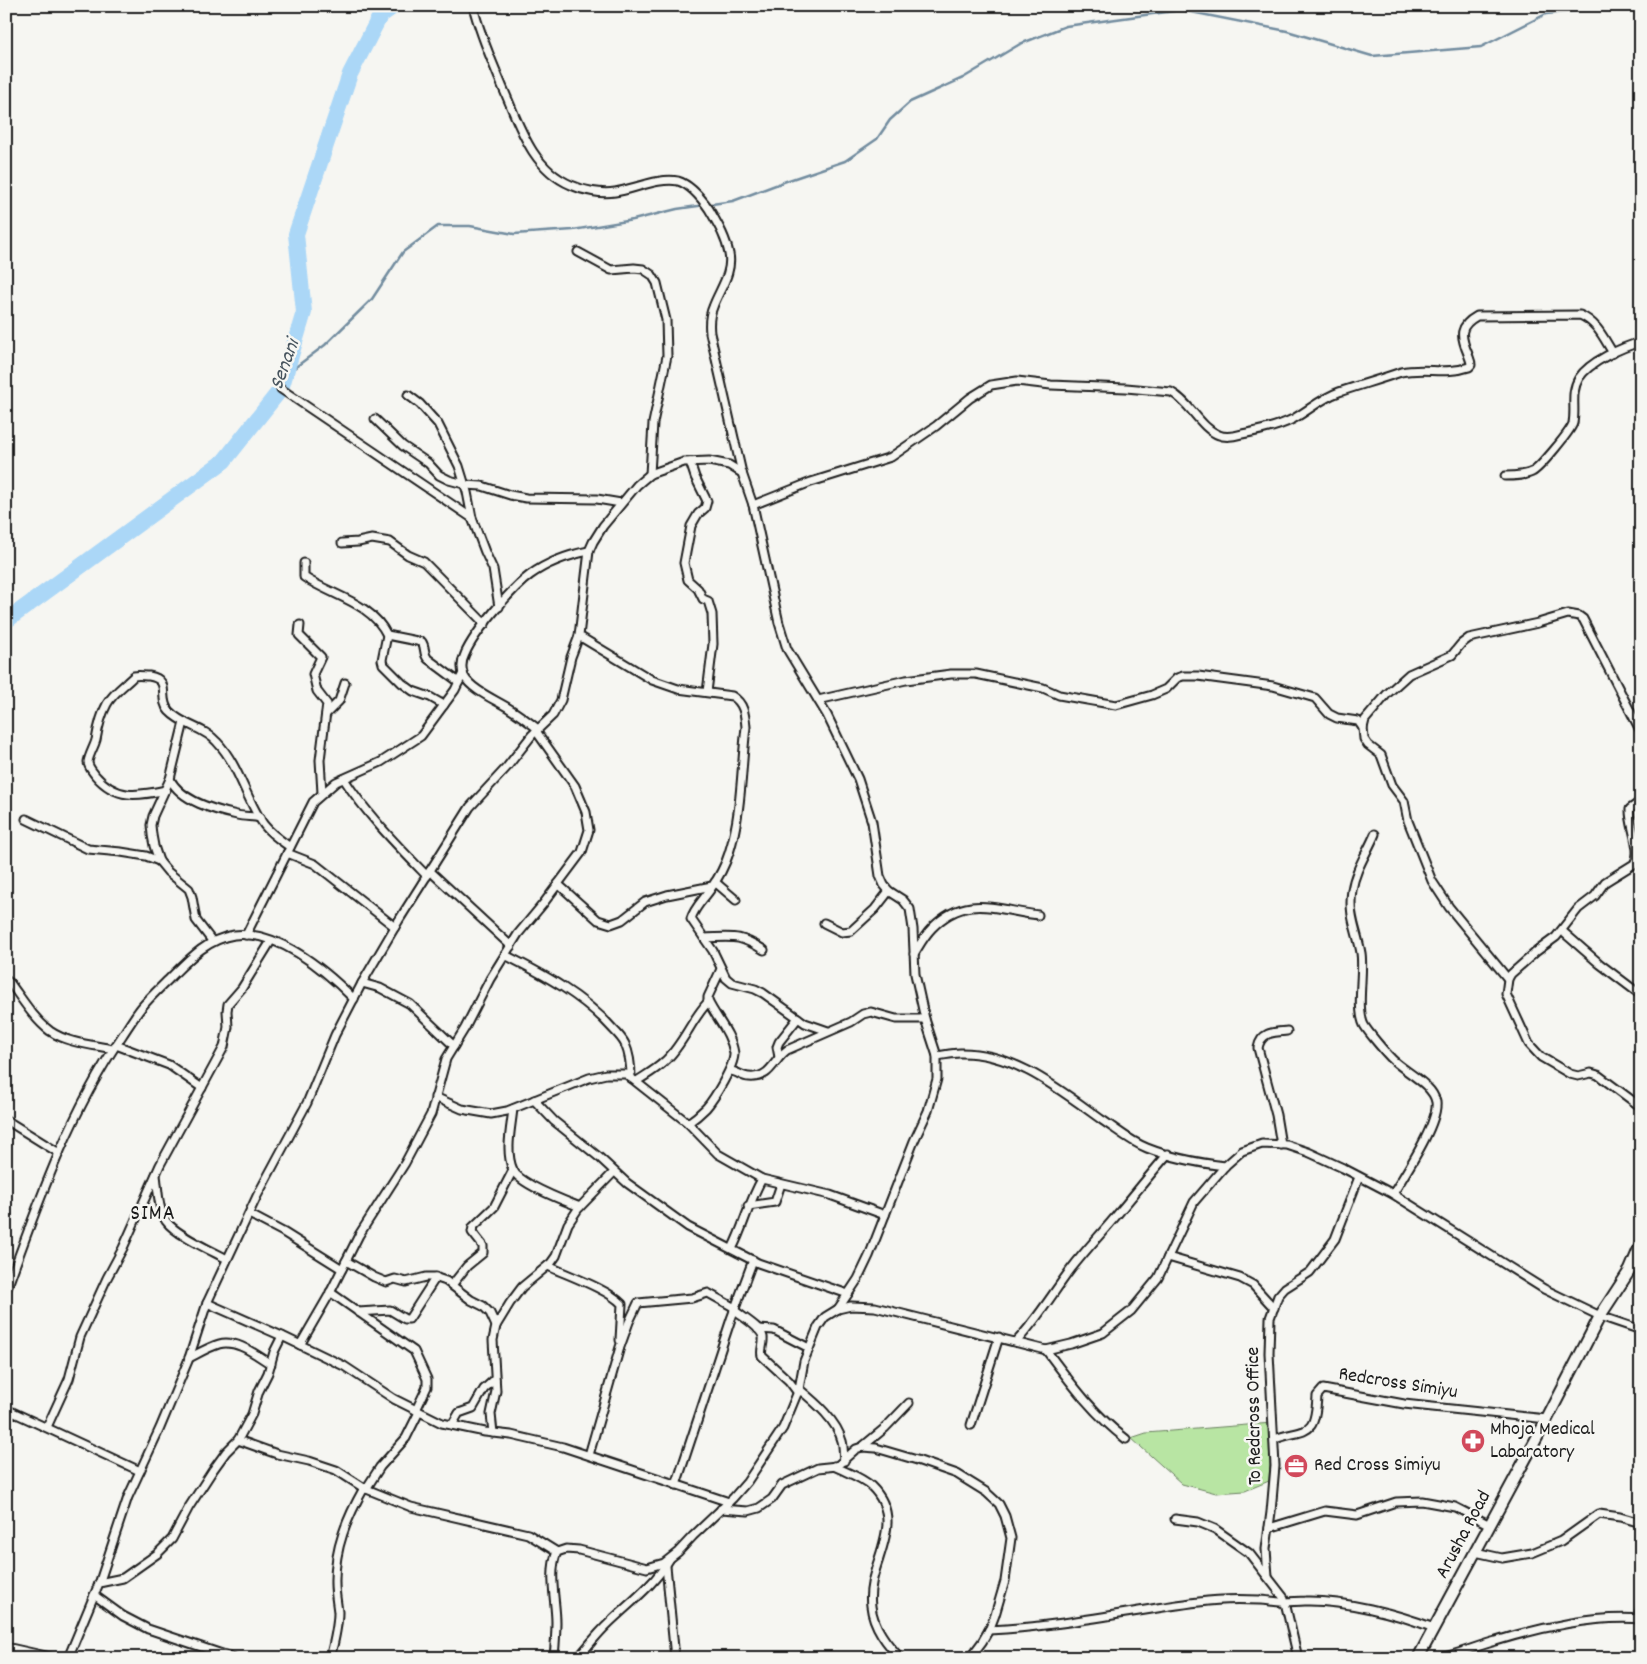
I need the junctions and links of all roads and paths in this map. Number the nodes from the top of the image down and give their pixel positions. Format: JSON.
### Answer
{"nodes":[{"id":1,"x":473,"y":6,"type":"edge"},
{"id":2,"x":578,"y":252,"type":"dead end"},
{"id":3,"x":1641,"y":342,"type":"edge"},
{"id":4,"x":1613,"y":353,"type":"junction"},
{"id":5,"x":281,"y":389,"type":"dead end"},
{"id":6,"x":408,"y":395,"type":"dead end"},
{"id":7,"x":375,"y":419,"type":"dead end"},
{"id":8,"x":690,"y":462,"type":"junction"},
{"id":9,"x":742,"y":473,"type":"junction"},
{"id":10,"x":650,"y":474,"type":"junction"},
{"id":11,"x":1505,"y":476,"type":"dead end"},
{"id":12,"x":465,"y":484,"type":"junction"},
{"id":13,"x":621,"y":504,"type":"junction"},
{"id":14,"x":753,"y":506,"type":"junction"},
{"id":15,"x":472,"y":518,"type":"junction"},
{"id":16,"x":342,"y":543,"type":"dead end"},
{"id":17,"x":589,"y":551,"type":"junction"},
{"id":18,"x":304,"y":563,"type":"dead end"},
{"id":19,"x":499,"y":607,"type":"junction"},
{"id":20,"x":485,"y":624,"type":"junction"},
{"id":21,"x":300,"y":625,"type":"dead end"},
{"id":22,"x":386,"y":636,"type":"junction"},
{"id":23,"x":579,"y":636,"type":"junction"},
{"id":24,"x":463,"y":674,"type":"junction"},
{"id":25,"x":459,"y":682,"type":"junction"},
{"id":26,"x":345,"y":683,"type":"dead end"},
{"id":27,"x":707,"y":692,"type":"junction"},
{"id":28,"x":818,"y":700,"type":"junction"},
{"id":29,"x":444,"y":705,"type":"junction"},
{"id":30,"x":326,"y":714,"type":"junction"},
{"id":31,"x":184,"y":722,"type":"junction"},
{"id":32,"x":1363,"y":728,"type":"junction"},
{"id":33,"x":537,"y":730,"type":"junction"},
{"id":34,"x":1641,"y":732,"type":"edge"},
{"id":35,"x":170,"y":779,"type":"junction"},
{"id":36,"x":344,"y":779,"type":"junction"},
{"id":37,"x":166,"y":790,"type":"junction"},
{"id":38,"x":322,"y":793,"type":"junction"},
{"id":39,"x":1641,"y":801,"type":"edge"},
{"id":40,"x":260,"y":818,"type":"junction"},
{"id":41,"x":26,"y":819,"type":"dead end"},
{"id":42,"x":1376,"y":834,"type":"dead end"},
{"id":43,"x":289,"y":850,"type":"junction"},
{"id":44,"x":160,"y":862,"type":"junction"},
{"id":45,"x":428,"y":874,"type":"junction"},
{"id":46,"x":558,"y":884,"type":"junction"},
{"id":47,"x":714,"y":884,"type":"junction"},
{"id":48,"x":889,"y":891,"type":"junction"},
{"id":49,"x":736,"y":900,"type":"dead end"},
{"id":50,"x":1038,"y":915,"type":"dead end"},
{"id":51,"x":824,"y":923,"type":"dead end"},
{"id":52,"x":395,"y":926,"type":"junction"},
{"id":53,"x":1562,"y":931,"type":"junction"},
{"id":54,"x":246,"y":935,"type":"junction"},
{"id":55,"x":704,"y":938,"type":"junction"},
{"id":56,"x":212,"y":941,"type":"junction"},
{"id":57,"x":270,"y":941,"type":"junction"},
{"id":58,"x":511,"y":946,"type":"junction"},
{"id":59,"x":764,"y":950,"type":"dead end"},
{"id":60,"x":913,"y":954,"type":"junction"},
{"id":61,"x":505,"y":955,"type":"junction"},
{"id":62,"x":721,"y":969,"type":"junction"},
{"id":63,"x":1508,"y":979,"type":"junction"},
{"id":64,"x":6,"y":980,"type":"edge"},
{"id":65,"x":362,"y":983,"type":"junction"},
{"id":66,"x":1641,"y":994,"type":"edge"},
{"id":67,"x":354,"y":1000,"type":"junction"},
{"id":68,"x":708,"y":1002,"type":"junction"},
{"id":69,"x":798,"y":1018,"type":"junction"},
{"id":70,"x":925,"y":1019,"type":"junction"},
{"id":71,"x":828,"y":1031,"type":"junction"},
{"id":72,"x":1287,"y":1031,"type":"dead end"},
{"id":73,"x":454,"y":1046,"type":"junction"},
{"id":74,"x":114,"y":1047,"type":"junction"},
{"id":75,"x":937,"y":1056,"type":"junction"},
{"id":76,"x":778,"y":1058,"type":"junction"},
{"id":77,"x":730,"y":1071,"type":"junction"},
{"id":78,"x":634,"y":1080,"type":"junction"},
{"id":79,"x":202,"y":1088,"type":"junction"},
{"id":80,"x":435,"y":1097,"type":"junction"},
{"id":81,"x":534,"y":1100,"type":"junction"},
{"id":82,"x":1641,"y":1107,"type":"edge"},
{"id":83,"x":512,"y":1109,"type":"junction"},
{"id":84,"x":6,"y":1120,"type":"edge"},
{"id":85,"x":688,"y":1123,"type":"junction"},
{"id":86,"x":1281,"y":1145,"type":"junction"},
{"id":87,"x":59,"y":1153,"type":"junction"},
{"id":88,"x":1168,"y":1154,"type":"junction"},
{"id":89,"x":1225,"y":1166,"type":"junction"},
{"id":90,"x":513,"y":1170,"type":"junction"},
{"id":91,"x":614,"y":1172,"type":"junction"},
{"id":92,"x":156,"y":1175,"type":"junction"},
{"id":93,"x":1359,"y":1177,"type":"junction"},
{"id":94,"x":762,"y":1179,"type":"junction"},
{"id":95,"x":781,"y":1184,"type":"junction"},
{"id":96,"x":1392,"y":1194,"type":"junction"},
{"id":97,"x":748,"y":1206,"type":"junction"},
{"id":98,"x":580,"y":1207,"type":"junction"},
{"id":99,"x":249,"y":1214,"type":"junction"},
{"id":100,"x":884,"y":1215,"type":"junction"},
{"id":101,"x":1641,"y":1244,"type":"edge"},
{"id":102,"x":732,"y":1249,"type":"junction"},
{"id":103,"x":1168,"y":1257,"type":"junction"},
{"id":104,"x":227,"y":1259,"type":"junction"},
{"id":105,"x":753,"y":1260,"type":"junction"},
{"id":106,"x":346,"y":1261,"type":"junction"},
{"id":107,"x":548,"y":1266,"type":"junction"},
{"id":108,"x":342,"y":1269,"type":"junction"},
{"id":109,"x":436,"y":1277,"type":"junction"},
{"id":110,"x":452,"y":1285,"type":"junction"},
{"id":111,"x":6,"y":1291,"type":"edge"},
{"id":112,"x":330,"y":1292,"type":"junction"},
{"id":113,"x":848,"y":1294,"type":"junction"},
{"id":114,"x":207,"y":1303,"type":"junction"},
{"id":115,"x":1274,"y":1308,"type":"junction"},
{"id":116,"x":735,"y":1309,"type":"junction"},
{"id":117,"x":838,"y":1309,"type":"junction"},
{"id":118,"x":358,"y":1312,"type":"junction"},
{"id":119,"x":1600,"y":1316,"type":"junction"},
{"id":120,"x":496,"y":1326,"type":"junction"},
{"id":121,"x":758,"y":1329,"type":"junction"},
{"id":122,"x":1641,"y":1330,"type":"edge"},
{"id":123,"x":282,"y":1336,"type":"junction"},
{"id":124,"x":999,"y":1337,"type":"junction"},
{"id":125,"x":1016,"y":1342,"type":"junction"},
{"id":126,"x":300,"y":1345,"type":"junction"},
{"id":127,"x":620,"y":1347,"type":"junction"},
{"id":128,"x":809,"y":1348,"type":"junction"},
{"id":129,"x":1046,"y":1350,"type":"junction"},
{"id":130,"x":189,"y":1358,"type":"junction"},
{"id":131,"x":271,"y":1364,"type":"junction"},
{"id":132,"x":494,"y":1379,"type":"junction"},
{"id":133,"x":798,"y":1391,"type":"junction"},
{"id":134,"x":909,"y":1403,"type":"dead end"},
{"id":135,"x":6,"y":1409,"type":"edge"},
{"id":136,"x":417,"y":1411,"type":"junction"},
{"id":137,"x":1547,"y":1419,"type":"junction"},
{"id":138,"x":452,"y":1425,"type":"junction"},
{"id":139,"x":972,"y":1425,"type":"dead end"},
{"id":140,"x":47,"y":1428,"type":"junction"},
{"id":141,"x":494,"y":1433,"type":"junction"},
{"id":142,"x":1126,"y":1439,"type":"dead end"},
{"id":143,"x":1275,"y":1439,"type":"junction"},
{"id":144,"x":238,"y":1440,"type":"junction"},
{"id":145,"x":862,"y":1447,"type":"junction"},
{"id":146,"x":589,"y":1455,"type":"junction"},
{"id":147,"x":844,"y":1462,"type":"junction"},
{"id":148,"x":834,"y":1466,"type":"junction"},
{"id":149,"x":140,"y":1471,"type":"junction"},
{"id":150,"x":676,"y":1485,"type":"junction"},
{"id":151,"x":365,"y":1489,"type":"junction"},
{"id":152,"x":729,"y":1502,"type":"junction"},
{"id":153,"x":721,"y":1509,"type":"junction"},
{"id":154,"x":1175,"y":1519,"type":"dead end"},
{"id":155,"x":1641,"y":1523,"type":"edge"},
{"id":156,"x":1490,"y":1525,"type":"junction"},
{"id":157,"x":1269,"y":1528,"type":"junction"},
{"id":158,"x":557,"y":1552,"type":"junction"},
{"id":159,"x":1475,"y":1552,"type":"junction"},
{"id":160,"x":671,"y":1558,"type":"junction"},
{"id":161,"x":666,"y":1566,"type":"junction"},
{"id":162,"x":1268,"y":1577,"type":"junction"},
{"id":163,"x":99,"y":1583,"type":"junction"},
{"id":164,"x":94,"y":1595,"type":"junction"},
{"id":165,"x":1285,"y":1602,"type":"junction"},
{"id":166,"x":1641,"y":1608,"type":"edge"},
{"id":167,"x":1639,"y":1619,"type":"edge"},
{"id":168,"x":1434,"y":1628,"type":"junction"},
{"id":169,"x":989,"y":1630,"type":"junction"},
{"id":170,"x":6,"y":1647,"type":"edge"},
{"id":171,"x":55,"y":1658,"type":"edge"},
{"id":172,"x":68,"y":1658,"type":"edge"},
{"id":173,"x":234,"y":1658,"type":"edge"},
{"id":174,"x":330,"y":1658,"type":"edge"},
{"id":175,"x":554,"y":1658,"type":"edge"},
{"id":176,"x":578,"y":1658,"type":"edge"},
{"id":177,"x":675,"y":1658,"type":"edge"},
{"id":178,"x":902,"y":1658,"type":"edge"},
{"id":179,"x":970,"y":1658,"type":"edge"},
{"id":180,"x":1298,"y":1658,"type":"edge"},
{"id":181,"x":1418,"y":1658,"type":"edge"},
{"id":182,"x":1440,"y":1658,"type":"edge"}],
"edges":[{"from":1,"to":9,"type":"street"},
{"from":2,"to":10,"type":"street"},
{"from":3,"to":4,"type":"street"},
{"from":4,"to":11,"type":"street"},
{"from":4,"to":14,"type":"street"},
{"from":5,"to":15,"type":"street"},
{"from":6,"to":12,"type":"street"},
{"from":7,"to":12,"type":"street"},
{"from":8,"to":9,"type":"street"},
{"from":8,"to":10,"type":"street"},
{"from":8,"to":27,"type":"street"},
{"from":9,"to":14,"type":"street"},
{"from":10,"to":13,"type":"street"},
{"from":12,"to":13,"type":"street"},
{"from":12,"to":15,"type":"street"},
{"from":13,"to":17,"type":"street"},
{"from":14,"to":28,"type":"street"},
{"from":15,"to":19,"type":"street"},
{"from":16,"to":20,"type":"street"},
{"from":17,"to":19,"type":"street"},
{"from":17,"to":23,"type":"street"},
{"from":18,"to":22,"type":"street"},
{"from":19,"to":20,"type":"street"},
{"from":20,"to":24,"type":"street"},
{"from":21,"to":30,"type":"street"},
{"from":22,"to":25,"type":"street"},
{"from":22,"to":29,"type":"street"},
{"from":23,"to":27,"type":"street"},
{"from":23,"to":33,"type":"street"},
{"from":24,"to":25,"type":"street"},
{"from":24,"to":33,"type":"street"},
{"from":25,"to":29,"type":"street"},
{"from":26,"to":30,"type":"street"},
{"from":27,"to":47,"type":"street"},
{"from":28,"to":32,"type":"street"},
{"from":28,"to":48,"type":"street"},
{"from":29,"to":36,"type":"street"},
{"from":30,"to":38,"type":"street"},
{"from":31,"to":35,"type":"street"},
{"from":31,"to":37,"type":"street"},
{"from":31,"to":40,"type":"street"},
{"from":32,"to":34,"type":"street"},
{"from":32,"to":63,"type":"street"},
{"from":33,"to":45,"type":"street"},
{"from":33,"to":46,"type":"street"},
{"from":35,"to":37,"type":"street"},
{"from":35,"to":40,"type":"street"},
{"from":36,"to":38,"type":"street"},
{"from":36,"to":45,"type":"street"},
{"from":37,"to":44,"type":"street"},
{"from":38,"to":43,"type":"street"},
{"from":39,"to":53,"type":"street"},
{"from":40,"to":43,"type":"street"},
{"from":41,"to":44,"type":"street"},
{"from":42,"to":96,"type":"street"},
{"from":43,"to":52,"type":"street"},
{"from":43,"to":54,"type":"street"},
{"from":44,"to":56,"type":"street"},
{"from":45,"to":52,"type":"street"},
{"from":45,"to":58,"type":"street"},
{"from":46,"to":47,"type":"street"},
{"from":46,"to":58,"type":"street"},
{"from":47,"to":49,"type":"street"},
{"from":47,"to":55,"type":"street"},
{"from":48,"to":51,"type":"street"},
{"from":48,"to":60,"type":"street"},
{"from":50,"to":60,"type":"street"},
{"from":52,"to":65,"type":"street"},
{"from":53,"to":63,"type":"street"},
{"from":53,"to":66,"type":"street"},
{"from":54,"to":56,"type":"street"},
{"from":54,"to":57,"type":"street"},
{"from":55,"to":59,"type":"street"},
{"from":55,"to":62,"type":"street"},
{"from":56,"to":74,"type":"street"},
{"from":57,"to":67,"type":"street"},
{"from":57,"to":79,"type":"street"},
{"from":58,"to":61,"type":"street"},
{"from":60,"to":70,"type":"street"},
{"from":61,"to":73,"type":"street"},
{"from":61,"to":78,"type":"street"},
{"from":62,"to":68,"type":"street"},
{"from":62,"to":69,"type":"street"},
{"from":63,"to":82,"type":"street"},
{"from":64,"to":74,"type":"street"},
{"from":65,"to":67,"type":"street"},
{"from":65,"to":73,"type":"street"},
{"from":67,"to":99,"type":"street"},
{"from":68,"to":77,"type":"street"},
{"from":68,"to":78,"type":"street"},
{"from":69,"to":71,"type":"street"},
{"from":69,"to":76,"type":"street"},
{"from":70,"to":71,"type":"street"},
{"from":70,"to":75,"type":"street"},
{"from":71,"to":76,"type":"street"},
{"from":72,"to":86,"type":"street"},
{"from":73,"to":80,"type":"street"},
{"from":74,"to":79,"type":"street"},
{"from":74,"to":87,"type":"street"},
{"from":75,"to":88,"type":"street"},
{"from":75,"to":100,"type":"street"},
{"from":76,"to":77,"type":"street"},
{"from":77,"to":85,"type":"street"},
{"from":78,"to":81,"type":"street"},
{"from":78,"to":85,"type":"street"},
{"from":79,"to":92,"type":"street"},
{"from":80,"to":83,"type":"street"},
{"from":80,"to":106,"type":"street"},
{"from":81,"to":83,"type":"street"},
{"from":81,"to":91,"type":"street"},
{"from":83,"to":90,"type":"street"},
{"from":84,"to":87,"type":"street"},
{"from":85,"to":94,"type":"street"},
{"from":86,"to":89,"type":"street"},
{"from":86,"to":93,"type":"street"},
{"from":87,"to":111,"type":"street"},
{"from":88,"to":89,"type":"street"},
{"from":88,"to":125,"type":"street"},
{"from":89,"to":103,"type":"street"},
{"from":90,"to":98,"type":"street"},
{"from":90,"to":110,"type":"street"},
{"from":91,"to":98,"type":"street"},
{"from":91,"to":102,"type":"street"},
{"from":92,"to":104,"type":"street"},
{"from":92,"to":140,"type":"street"},
{"from":93,"to":96,"type":"street"},
{"from":93,"to":115,"type":"street","name":"To Redcross Office"},
{"from":94,"to":95,"type":"street"},
{"from":94,"to":97,"type":"street"},
{"from":95,"to":97,"type":"street"},
{"from":95,"to":100,"type":"street"},
{"from":96,"to":119,"type":"street"},
{"from":97,"to":102,"type":"street"},
{"from":98,"to":107,"type":"street"},
{"from":99,"to":104,"type":"street"},
{"from":99,"to":108,"type":"street"},
{"from":100,"to":113,"type":"street"},
{"from":101,"to":119,"type":"main road","name":"Arusha Road"},
{"from":102,"to":105,"type":"street"},
{"from":103,"to":115,"type":"street"},
{"from":103,"to":129,"type":"street"},
{"from":104,"to":114,"type":"street"},
{"from":105,"to":113,"type":"street"},
{"from":105,"to":116,"type":"street"},
{"from":106,"to":108,"type":"street"},
{"from":106,"to":109,"type":"street"},
{"from":107,"to":120,"type":"street"},
{"from":107,"to":127,"type":"street"},
{"from":108,"to":112,"type":"street"},
{"from":109,"to":110,"type":"street"},
{"from":109,"to":118,"type":"street"},
{"from":110,"to":120,"type":"street"},
{"from":112,"to":118,"type":"street"},
{"from":112,"to":126,"type":"street"},
{"from":113,"to":117,"type":"street"},
{"from":114,"to":123,"type":"street"},
{"from":114,"to":130,"type":"street"},
{"from":115,"to":143,"type":"street","name":"To Redcross Office"},
{"from":116,"to":121,"type":"street"},
{"from":116,"to":127,"type":"street"},
{"from":116,"to":150,"type":"street"},
{"from":117,"to":124,"type":"street"},
{"from":117,"to":128,"type":"street"},
{"from":118,"to":136,"type":"street"},
{"from":119,"to":122,"type":"street"},
{"from":119,"to":137,"type":"main road","name":"Arusha Road"},
{"from":120,"to":132,"type":"street"},
{"from":121,"to":128,"type":"street"},
{"from":121,"to":133,"type":"street"},
{"from":123,"to":126,"type":"street"},
{"from":123,"to":131,"type":"street"},
{"from":124,"to":125,"type":"street"},
{"from":124,"to":139,"type":"street"},
{"from":125,"to":129,"type":"street"},
{"from":126,"to":136,"type":"street"},
{"from":127,"to":146,"type":"street"},
{"from":128,"to":133,"type":"street"},
{"from":129,"to":142,"type":"street"},
{"from":130,"to":131,"type":"street"},
{"from":130,"to":149,"type":"street"},
{"from":131,"to":144,"type":"street"},
{"from":132,"to":138,"type":"street"},
{"from":132,"to":141,"type":"street"},
{"from":133,"to":147,"type":"street"},
{"from":133,"to":152,"type":"street"},
{"from":134,"to":145,"type":"street"},
{"from":135,"to":140,"type":"street"},
{"from":136,"to":138,"type":"street"},
{"from":136,"to":151,"type":"street"},
{"from":137,"to":143,"type":"street","name":"Redcross Simiyu"},
{"from":137,"to":156,"type":"main road","name":"Arusha Road"},
{"from":138,"to":141,"type":"street"},
{"from":140,"to":149,"type":"street"},
{"from":141,"to":146,"type":"street"},
{"from":143,"to":157,"type":"street","name":"To Redcross Office"},
{"from":144,"to":151,"type":"street"},
{"from":144,"to":163,"type":"street"},
{"from":145,"to":147,"type":"street"},
{"from":145,"to":169,"type":"street"},
{"from":146,"to":150,"type":"street"},
{"from":147,"to":148,"type":"street"},
{"from":148,"to":153,"type":"street"},
{"from":148,"to":178,"type":"street"},
{"from":149,"to":163,"type":"street"},
{"from":150,"to":152,"type":"street"},
{"from":151,"to":158,"type":"street"},
{"from":151,"to":174,"type":"street"},
{"from":152,"to":153,"type":"street"},
{"from":153,"to":160,"type":"street"},
{"from":154,"to":162,"type":"street"},
{"from":155,"to":159,"type":"street"},
{"from":156,"to":157,"type":"street"},
{"from":156,"to":159,"type":"main road","name":"Arusha Road"},
{"from":157,"to":162,"type":"street","name":"To Redcross Office"},
{"from":158,"to":160,"type":"street"},
{"from":158,"to":175,"type":"street"},
{"from":159,"to":168,"type":"main road","name":"Arusha Road"},
{"from":160,"to":161,"type":"street"},
{"from":161,"to":176,"type":"street"},
{"from":161,"to":177,"type":"street"},
{"from":162,"to":165,"type":"street"},
{"from":163,"to":164,"type":"street"},
{"from":164,"to":172,"type":"street"},
{"from":164,"to":173,"type":"street"},
{"from":165,"to":168,"type":"street"},
{"from":165,"to":169,"type":"street"},
{"from":165,"to":180,"type":"street"},
{"from":166,"to":167,"type":"street"},
{"from":167,"to":182,"type":"street"},
{"from":168,"to":181,"type":"main road","name":"Arusha Road"},
{"from":169,"to":179,"type":"street"},
{"from":170,"to":171,"type":"street"}]}
